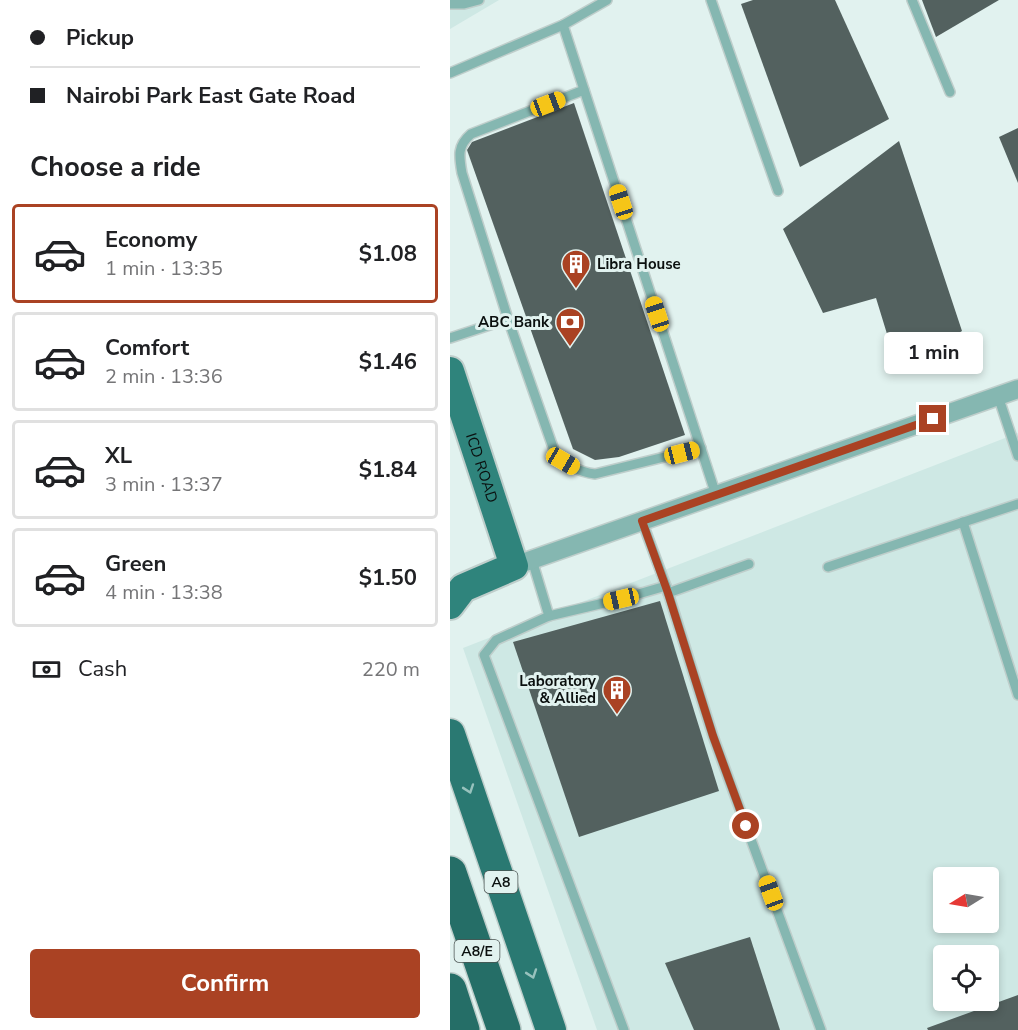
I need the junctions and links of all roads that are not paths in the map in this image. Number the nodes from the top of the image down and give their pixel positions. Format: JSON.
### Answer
{"nodes":[{"id":1,"x":479,"y":0,"type":"edge"},
{"id":2,"x":607,"y":0,"type":"edge"},
{"id":3,"x":711,"y":0,"type":"edge"},
{"id":4,"x":912,"y":0,"type":"edge"},
{"id":5,"x":450,"y":4,"type":"edge"},
{"id":6,"x":563,"y":25,"type":"junction"},
{"id":7,"x":450,"y":73,"type":"edge"},
{"id":8,"x":584,"y":90,"type":"junction"},
{"id":9,"x":950,"y":92,"type":"dead end"},
{"id":10,"x":778,"y":191,"type":"dead end"},
{"id":11,"x":508,"y":319,"type":"junction"},
{"id":12,"x":450,"y":338,"type":"edge"},
{"id":13,"x":450,"y":371,"type":"edge"},
{"id":14,"x":1018,"y":389,"type":"edge"},
{"id":15,"x":998,"y":396,"type":"junction"},
{"id":16,"x":701,"y":448,"type":"junction"},
{"id":17,"x":1018,"y":456,"type":"edge"},
{"id":18,"x":716,"y":495,"type":"junction"},
{"id":19,"x":1018,"y":504,"type":"edge"},
{"id":20,"x":642,"y":521,"type":"junction"},
{"id":21,"x":963,"y":522,"type":"junction"},
{"id":22,"x":523,"y":563,"type":"junction"},
{"id":23,"x":749,"y":564,"type":"dead end"},
{"id":24,"x":828,"y":567,"type":"dead end"},
{"id":25,"x":667,"y":589,"type":"junction"},
{"id":26,"x":454,"y":593,"type":"edge"},
{"id":27,"x":549,"y":616,"type":"junction"},
{"id":28,"x":1018,"y":695,"type":"edge"},
{"id":29,"x":450,"y":734,"type":"edge"},
{"id":30,"x":450,"y":873,"type":"edge"},
{"id":31,"x":450,"y":990,"type":"edge"},
{"id":32,"x":463,"y":1030,"type":"edge"},
{"id":33,"x":504,"y":1030,"type":"edge"},
{"id":34,"x":551,"y":1030,"type":"edge"},
{"id":35,"x":624,"y":1030,"type":"edge"},
{"id":36,"x":821,"y":1030,"type":"edge"}],
"edges":[{"from":1,"to":5,"type":"lane"},
{"from":2,"to":6,"type":"lane"},
{"from":3,"to":10,"type":"lane"},
{"from":4,"to":9,"type":"lane"},
{"from":6,"to":7,"type":"lane"},
{"from":6,"to":8,"type":"lane"},
{"from":8,"to":11,"type":"lane"},
{"from":8,"to":16,"type":"lane"},
{"from":11,"to":12,"type":"lane"},
{"from":11,"to":16,"type":"lane"},
{"from":13,"to":22,"type":"main road","name":"ICD ROAD"},
{"from":14,"to":15,"type":"street"},
{"from":15,"to":17,"type":"lane"},
{"from":15,"to":18,"type":"street"},
{"from":16,"to":18,"type":"lane"},
{"from":18,"to":20,"type":"street"},
{"from":19,"to":21,"type":"lane"},
{"from":20,"to":22,"type":"street"},
{"from":20,"to":25,"type":"lane"},
{"from":21,"to":24,"type":"lane"},
{"from":21,"to":28,"type":"lane"},
{"from":22,"to":26,"type":"main road"},
{"from":22,"to":27,"type":"lane"},
{"from":23,"to":25,"type":"lane"},
{"from":25,"to":27,"type":"lane"},
{"from":25,"to":36,"type":"lane"},
{"from":27,"to":35,"type":"lane"},
{"from":29,"to":34,"type":"highway","number":"A8","one_way":true},
{"from":30,"to":33,"type":"highway","number":"A8/E"},
{"from":31,"to":32,"type":"highway"}]}
